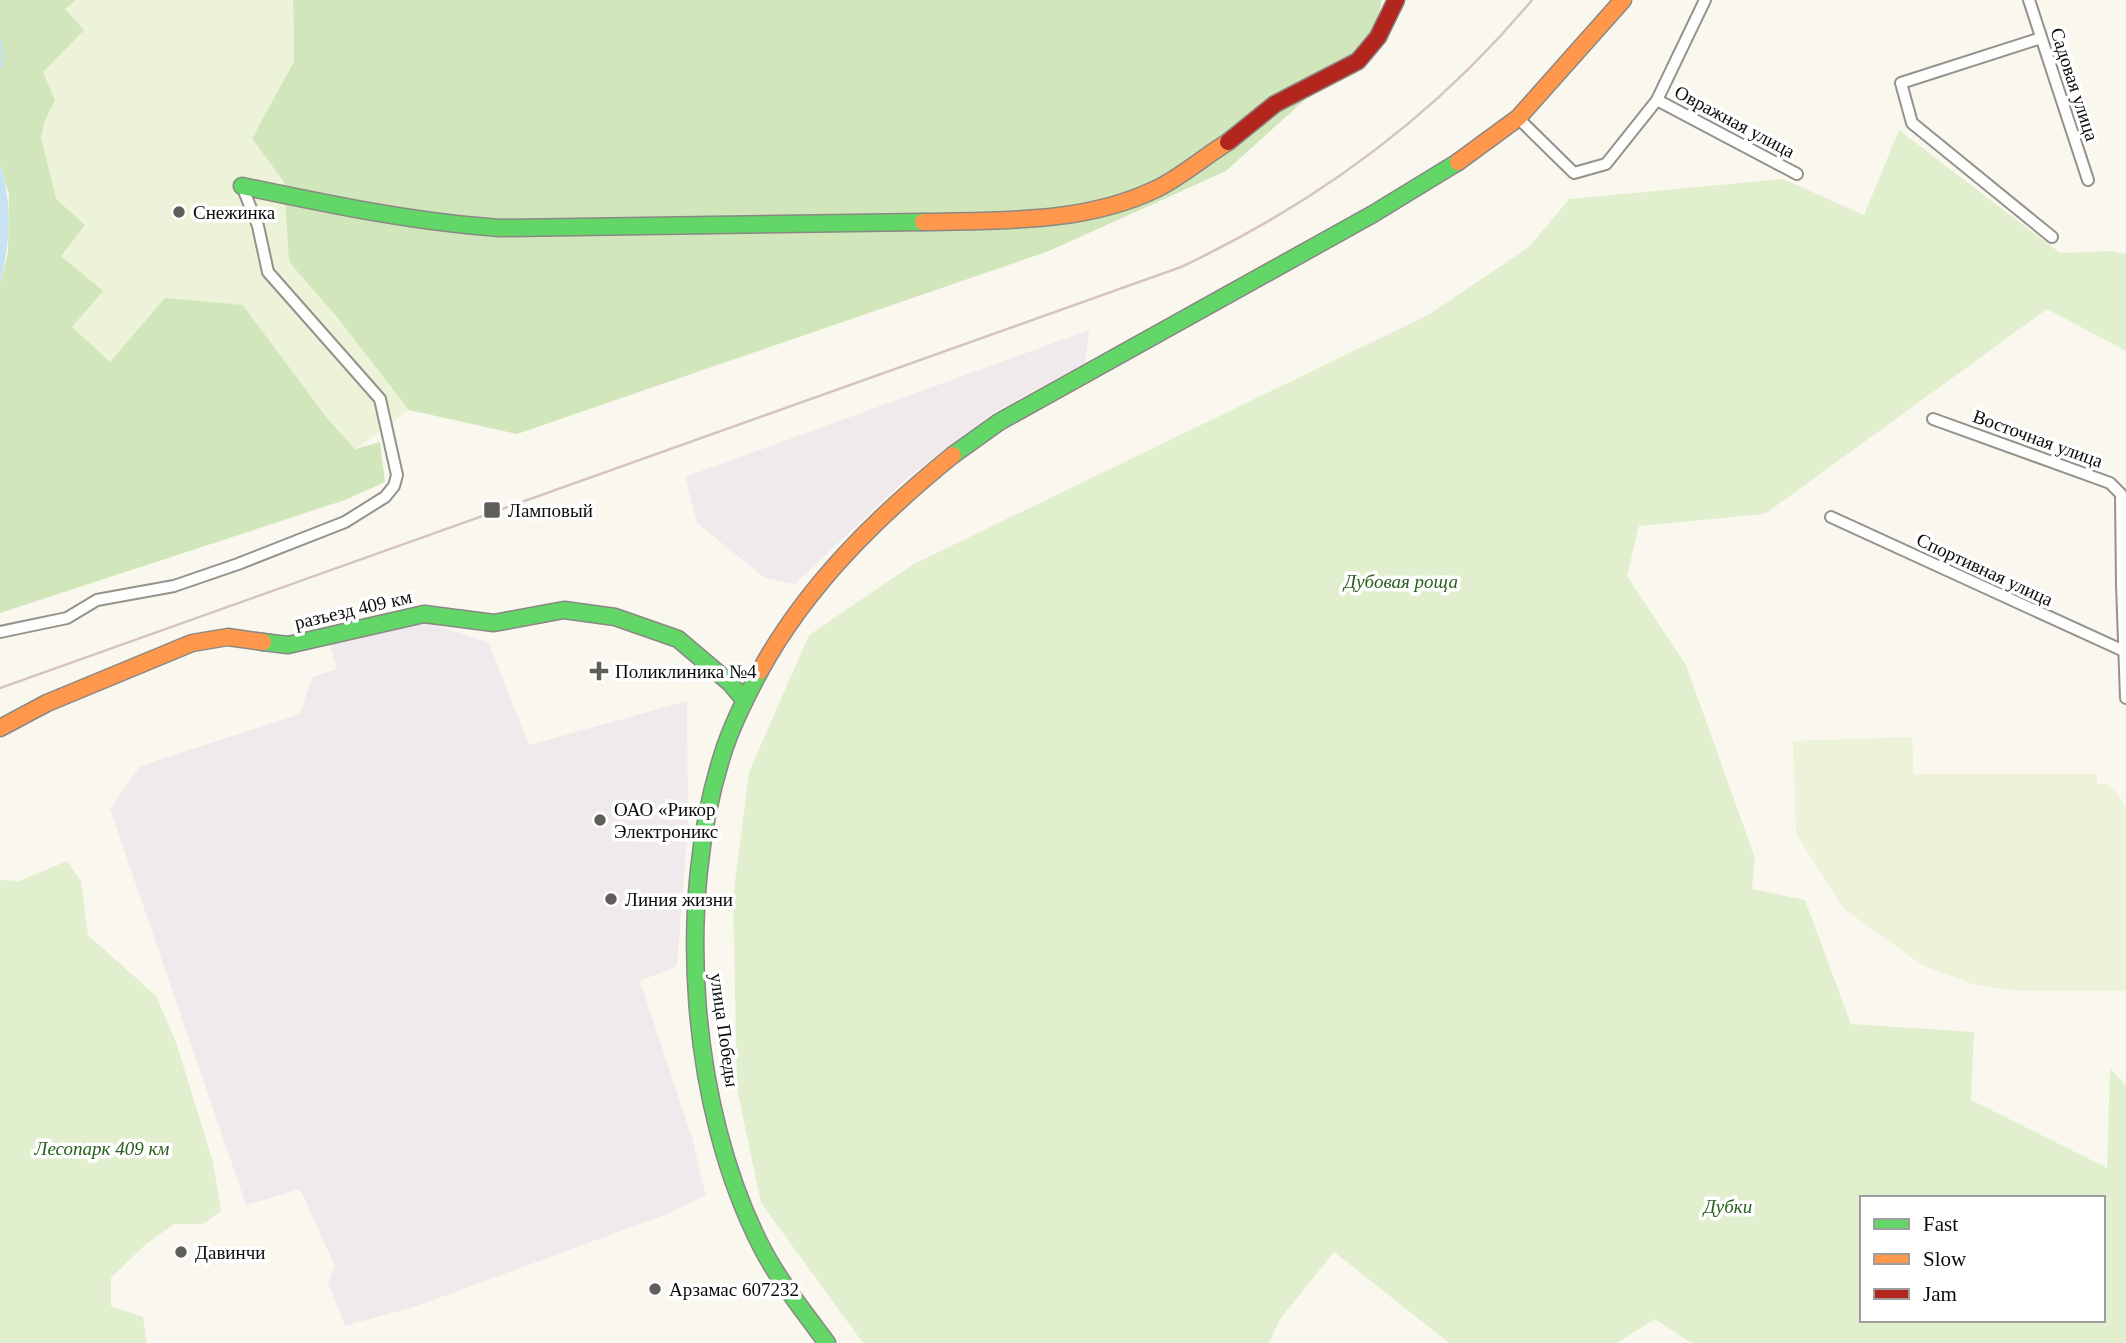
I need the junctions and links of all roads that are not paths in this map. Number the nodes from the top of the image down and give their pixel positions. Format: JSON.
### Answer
{"nodes":[{"id":1,"x":1396,"y":0,"type":"edge"},
{"id":2,"x":1623,"y":0,"type":"edge"},
{"id":3,"x":1705,"y":0,"type":"edge"},
{"id":4,"x":2029,"y":0,"type":"edge"},
{"id":5,"x":2041,"y":38,"type":"junction"},
{"id":6,"x":1657,"y":100,"type":"junction"},
{"id":7,"x":1518,"y":118,"type":"junction"},
{"id":8,"x":1797,"y":174,"type":"dead end"},
{"id":9,"x":2088,"y":180,"type":"dead end"},
{"id":10,"x":242,"y":186,"type":"joint"},
{"id":11,"x":2052,"y":237,"type":"dead end"},
{"id":12,"x":1933,"y":419,"type":"dead end"},
{"id":13,"x":1831,"y":517,"type":"dead end"},
{"id":14,"x":2124,"y":584,"type":"edge"},
{"id":15,"x":0,"y":632,"type":"edge"},
{"id":16,"x":2125,"y":652,"type":"edge"},
{"id":17,"x":2126,"y":698,"type":"edge"},
{"id":18,"x":745,"y":701,"type":"junction"},
{"id":19,"x":0,"y":728,"type":"edge"},
{"id":20,"x":827,"y":1343,"type":"edge"}],
"edges":[{"from":1,"to":10,"type":"street"},
{"from":2,"to":7,"type":"street","name":"улица Победы"},
{"from":3,"to":6,"type":"street"},
{"from":4,"to":5,"type":"street","name":"Садовая улица"},
{"from":5,"to":9,"type":"street","name":"Садовая улица"},
{"from":5,"to":11,"type":"street"},
{"from":6,"to":7,"type":"street"},
{"from":6,"to":8,"type":"street","name":"Овражная улица"},
{"from":7,"to":18,"type":"street","name":"улица Победы"},
{"from":10,"to":15,"type":"street"},
{"from":12,"to":14,"type":"street","name":"Восточная улица"},
{"from":13,"to":16,"type":"street","name":"Спортивная улица"},
{"from":14,"to":16,"type":"street","name":"Восточная улица"},
{"from":16,"to":17,"type":"street","name":"Восточная улица"},
{"from":18,"to":19,"type":"street","name":"разъезд 409 км"},
{"from":18,"to":20,"type":"street","name":"улица Победы"}]}
